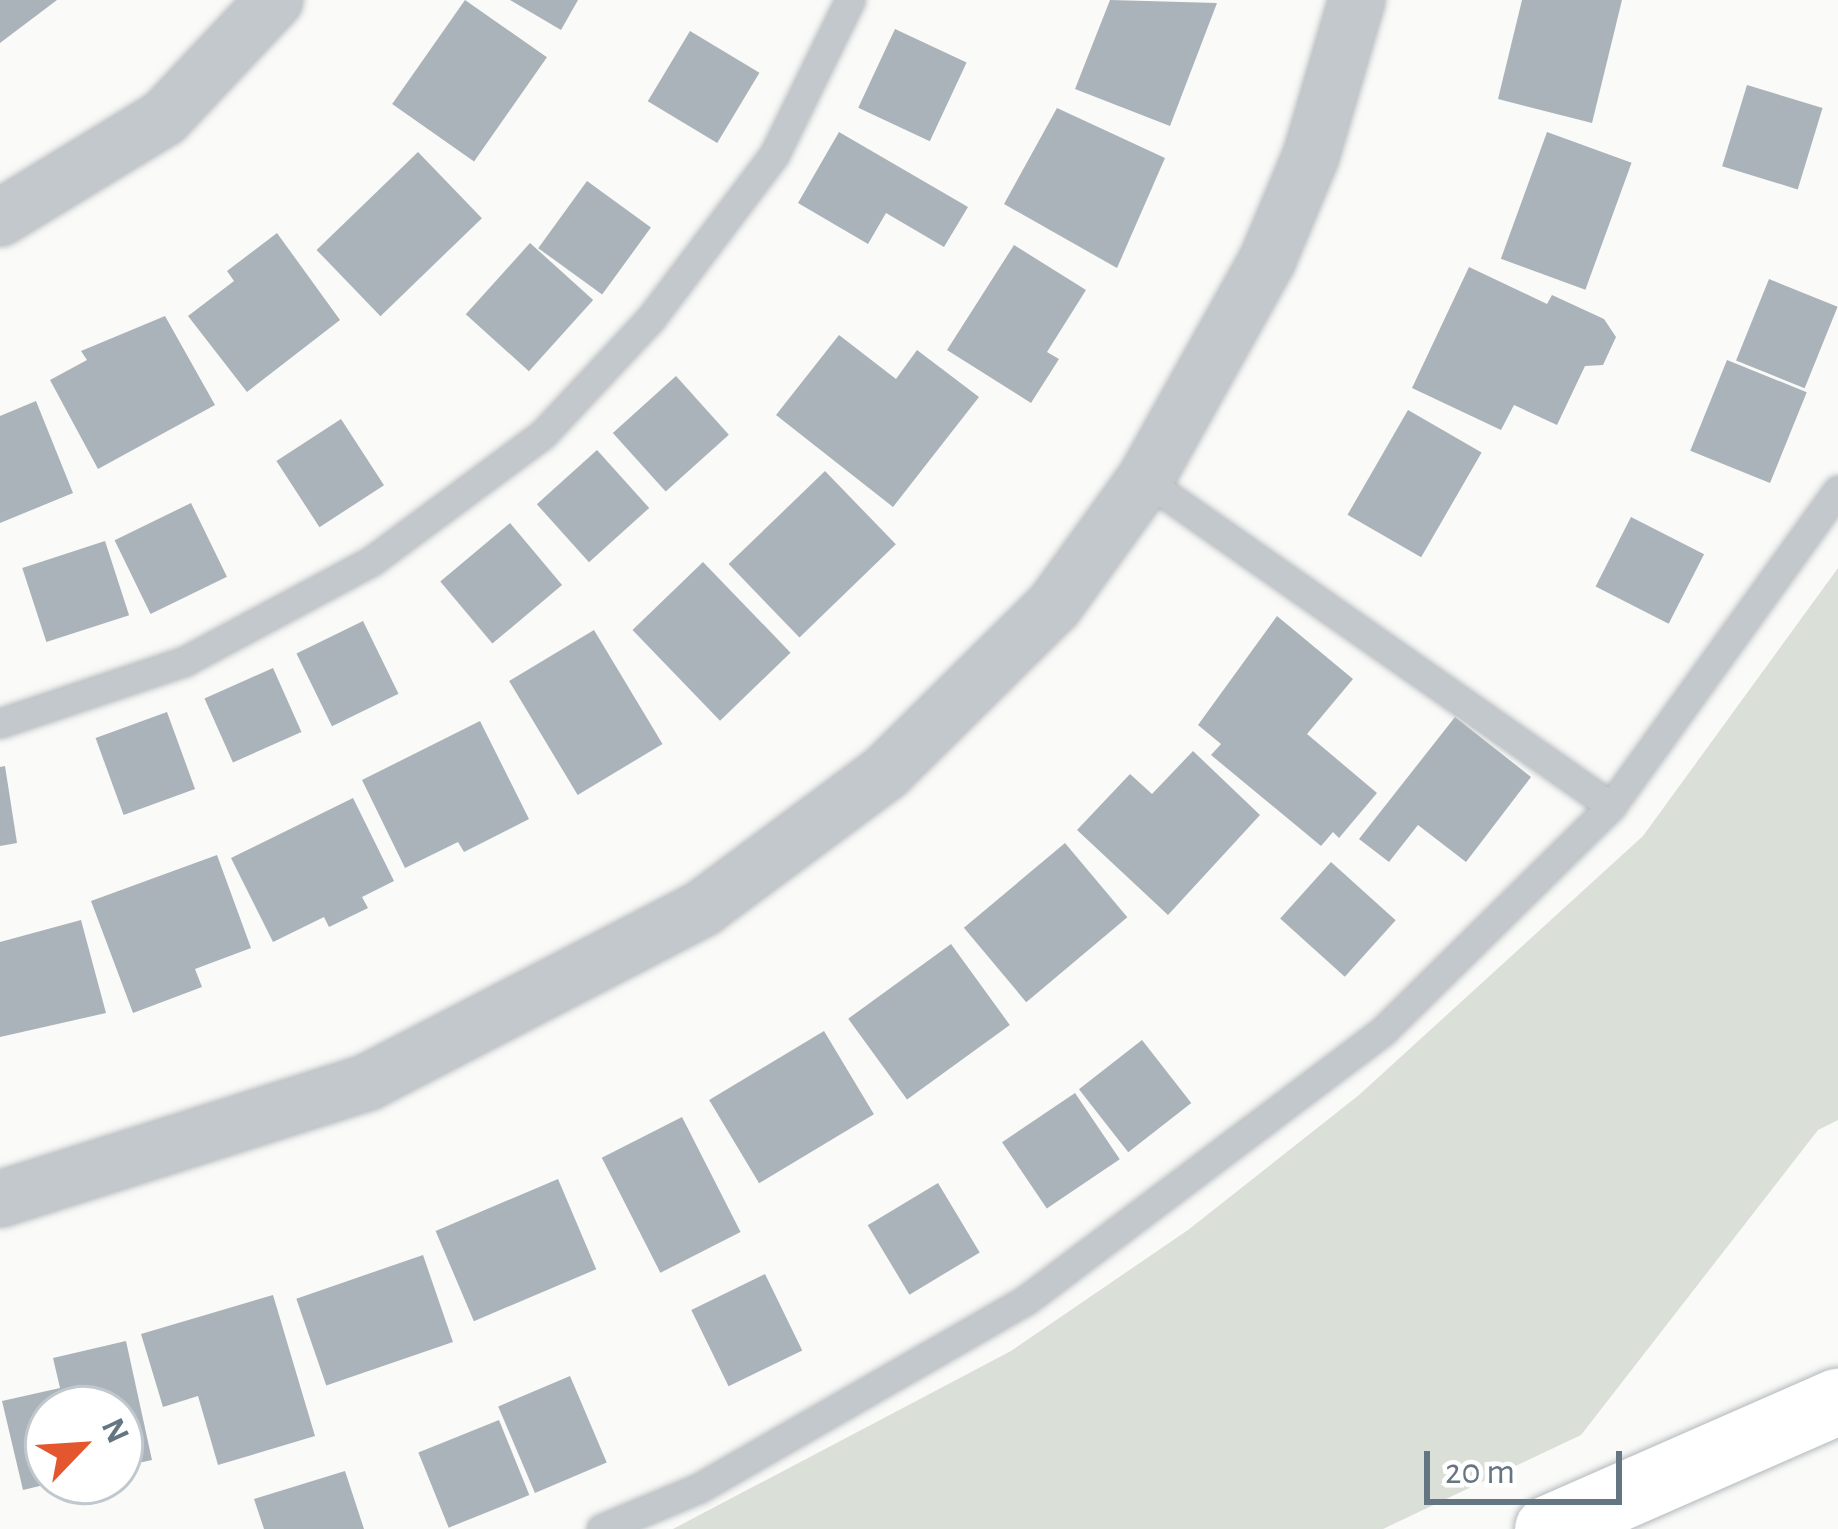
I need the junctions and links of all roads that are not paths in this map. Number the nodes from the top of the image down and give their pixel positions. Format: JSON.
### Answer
{"nodes":[{"id":1,"x":274,"y":0,"type":"edge"},
{"id":2,"x":850,"y":0,"type":"edge"},
{"id":3,"x":1357,"y":0,"type":"edge"},
{"id":4,"x":0,"y":218,"type":"edge"},
{"id":5,"x":1145,"y":480,"type":"junction"},
{"id":6,"x":1838,"y":490,"type":"edge"},
{"id":7,"x":0,"y":723,"type":"edge"},
{"id":8,"x":1611,"y":806,"type":"junction"},
{"id":9,"x":0,"y":1199,"type":"edge"},
{"id":10,"x":1838,"y":1402,"type":"edge"},
{"id":11,"x":601,"y":1529,"type":"edge"},
{"id":12,"x":1548,"y":1529,"type":"edge"}],
"edges":[{"from":1,"to":4,"type":"street"},
{"from":2,"to":7,"type":"lane"},
{"from":3,"to":5,"type":"street"},
{"from":5,"to":8,"type":"lane"},
{"from":5,"to":9,"type":"street"},
{"from":6,"to":8,"type":"lane"},
{"from":8,"to":11,"type":"lane"},
{"from":10,"to":12,"type":"highway"}]}
